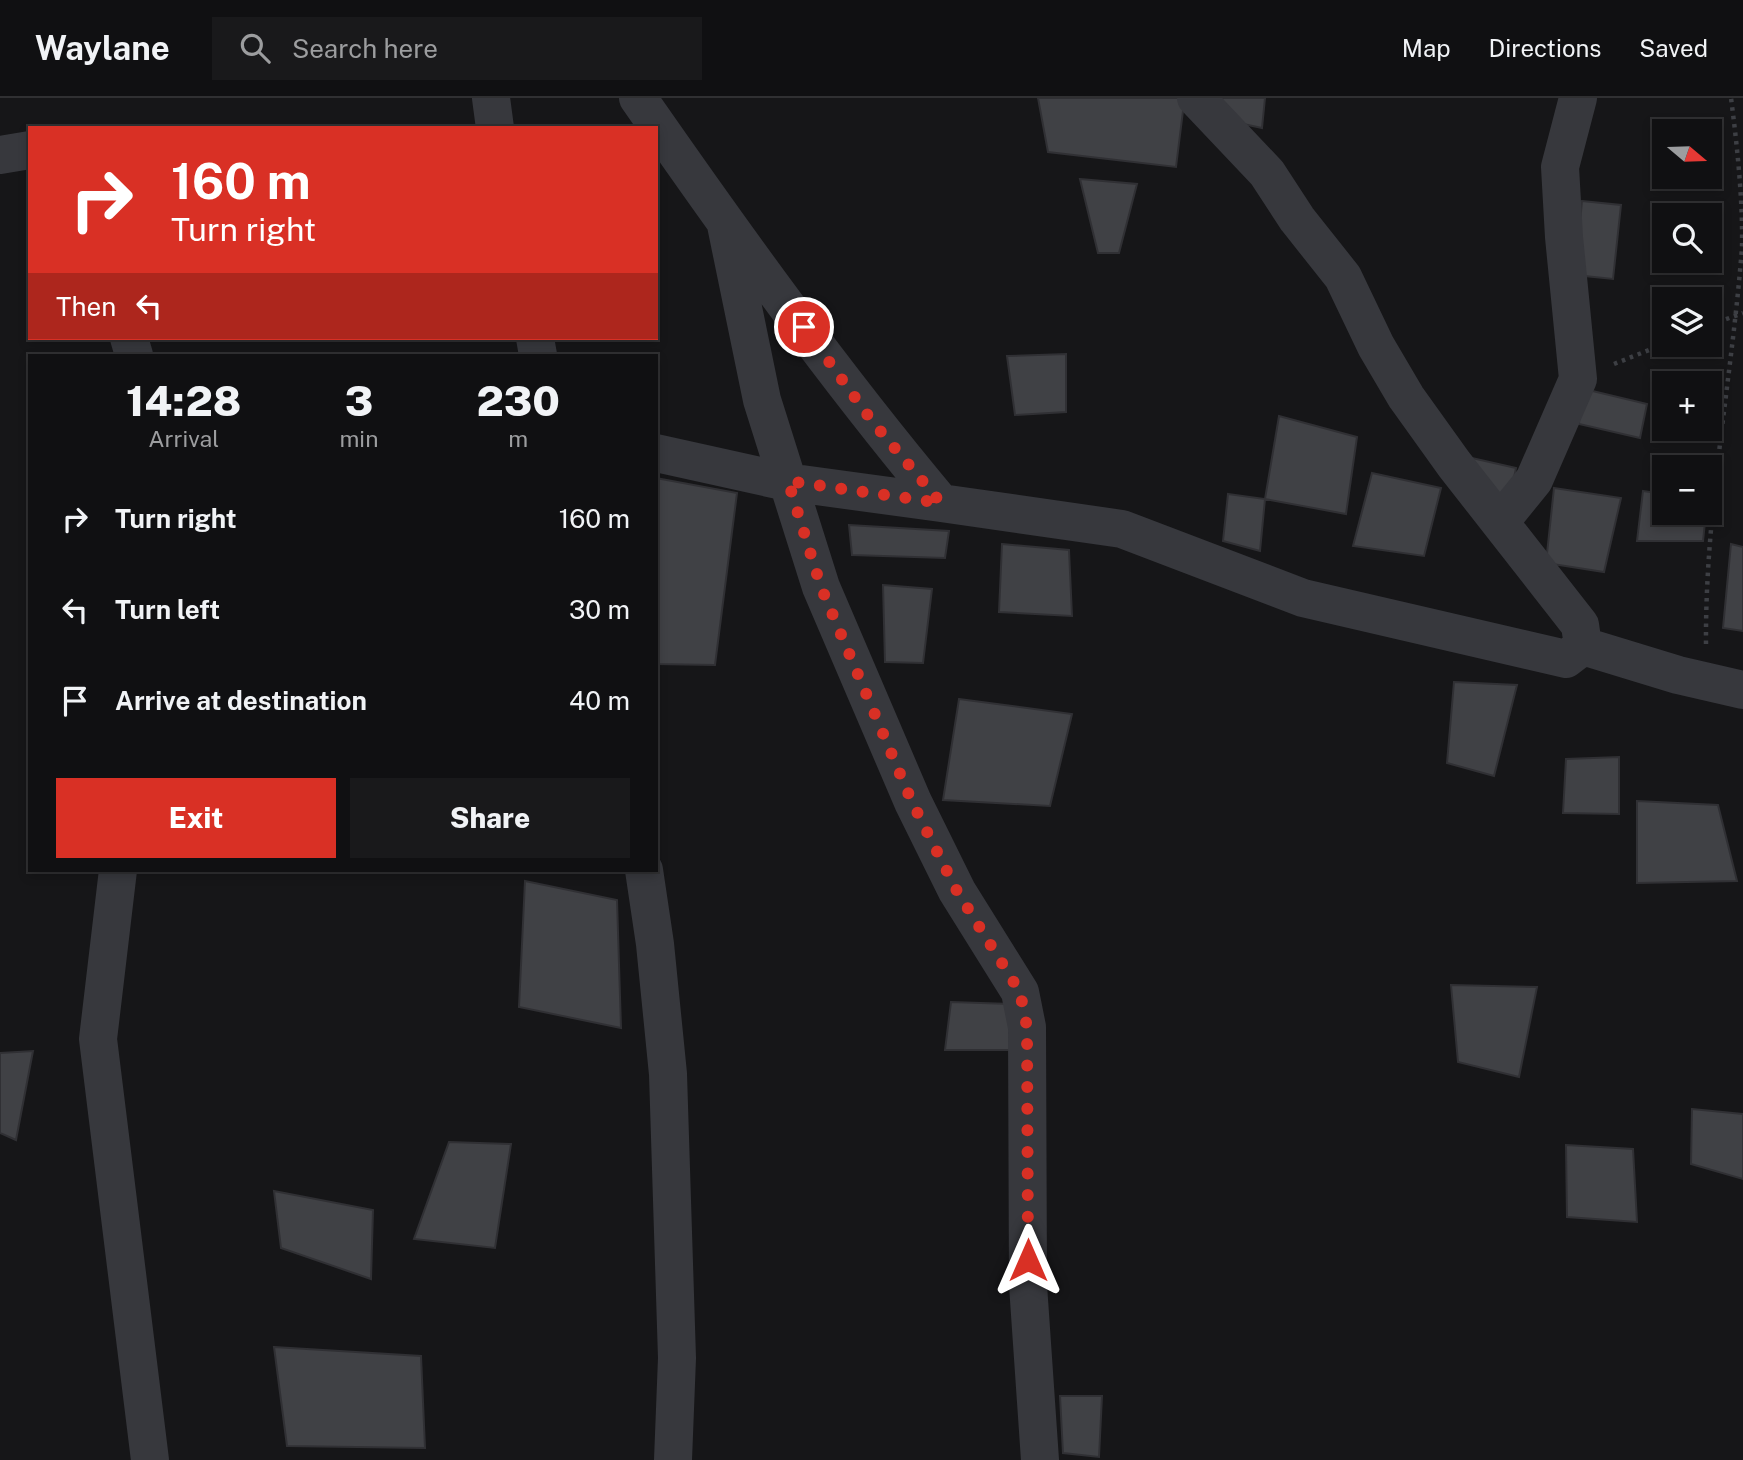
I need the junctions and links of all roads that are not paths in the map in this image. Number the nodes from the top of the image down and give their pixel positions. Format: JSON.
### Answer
{"nodes":[{"id":1,"x":491,"y":98,"type":"edge"},
{"id":2,"x":638,"y":98,"type":"edge"},
{"id":3,"x":1196,"y":98,"type":"edge"},
{"id":4,"x":1578,"y":98,"type":"edge"},
{"id":5,"x":495,"y":126,"type":"edge"},
{"id":6,"x":657,"y":126,"type":"edge"},
{"id":7,"x":658,"y":127,"type":"edge"},
{"id":8,"x":28,"y":150,"type":"edge"},
{"id":9,"x":0,"y":155,"type":"edge"},
{"id":10,"x":726,"y":225,"type":"junction"},
{"id":11,"x":658,"y":453,"type":"edge"},
{"id":12,"x":788,"y":481,"type":"junction"},
{"id":13,"x":941,"y":503,"type":"junction"},
{"id":14,"x":1500,"y":522,"type":"junction"},
{"id":15,"x":1583,"y":646,"type":"junction"},
{"id":16,"x":1743,"y":690,"type":"edge"},
{"id":17,"x":118,"y":872,"type":"edge"},
{"id":18,"x":644,"y":872,"type":"edge"},
{"id":19,"x":150,"y":1460,"type":"edge"},
{"id":20,"x":673,"y":1460,"type":"edge"},
{"id":21,"x":1040,"y":1460,"type":"edge"}],
"edges":[{"from":1,"to":5,"type":"street"},
{"from":2,"to":6,"type":"street"},
{"from":3,"to":14,"type":"street"},
{"from":4,"to":14,"type":"street"},
{"from":7,"to":10,"type":"street"},
{"from":8,"to":9,"type":"street"},
{"from":10,"to":12,"type":"street"},
{"from":10,"to":13,"type":"street"},
{"from":11,"to":12,"type":"street"},
{"from":12,"to":13,"type":"street"},
{"from":12,"to":21,"type":"street"},
{"from":13,"to":15,"type":"street"},
{"from":14,"to":15,"type":"street"},
{"from":15,"to":16,"type":"street"},
{"from":17,"to":19,"type":"street"},
{"from":18,"to":20,"type":"street"}]}
